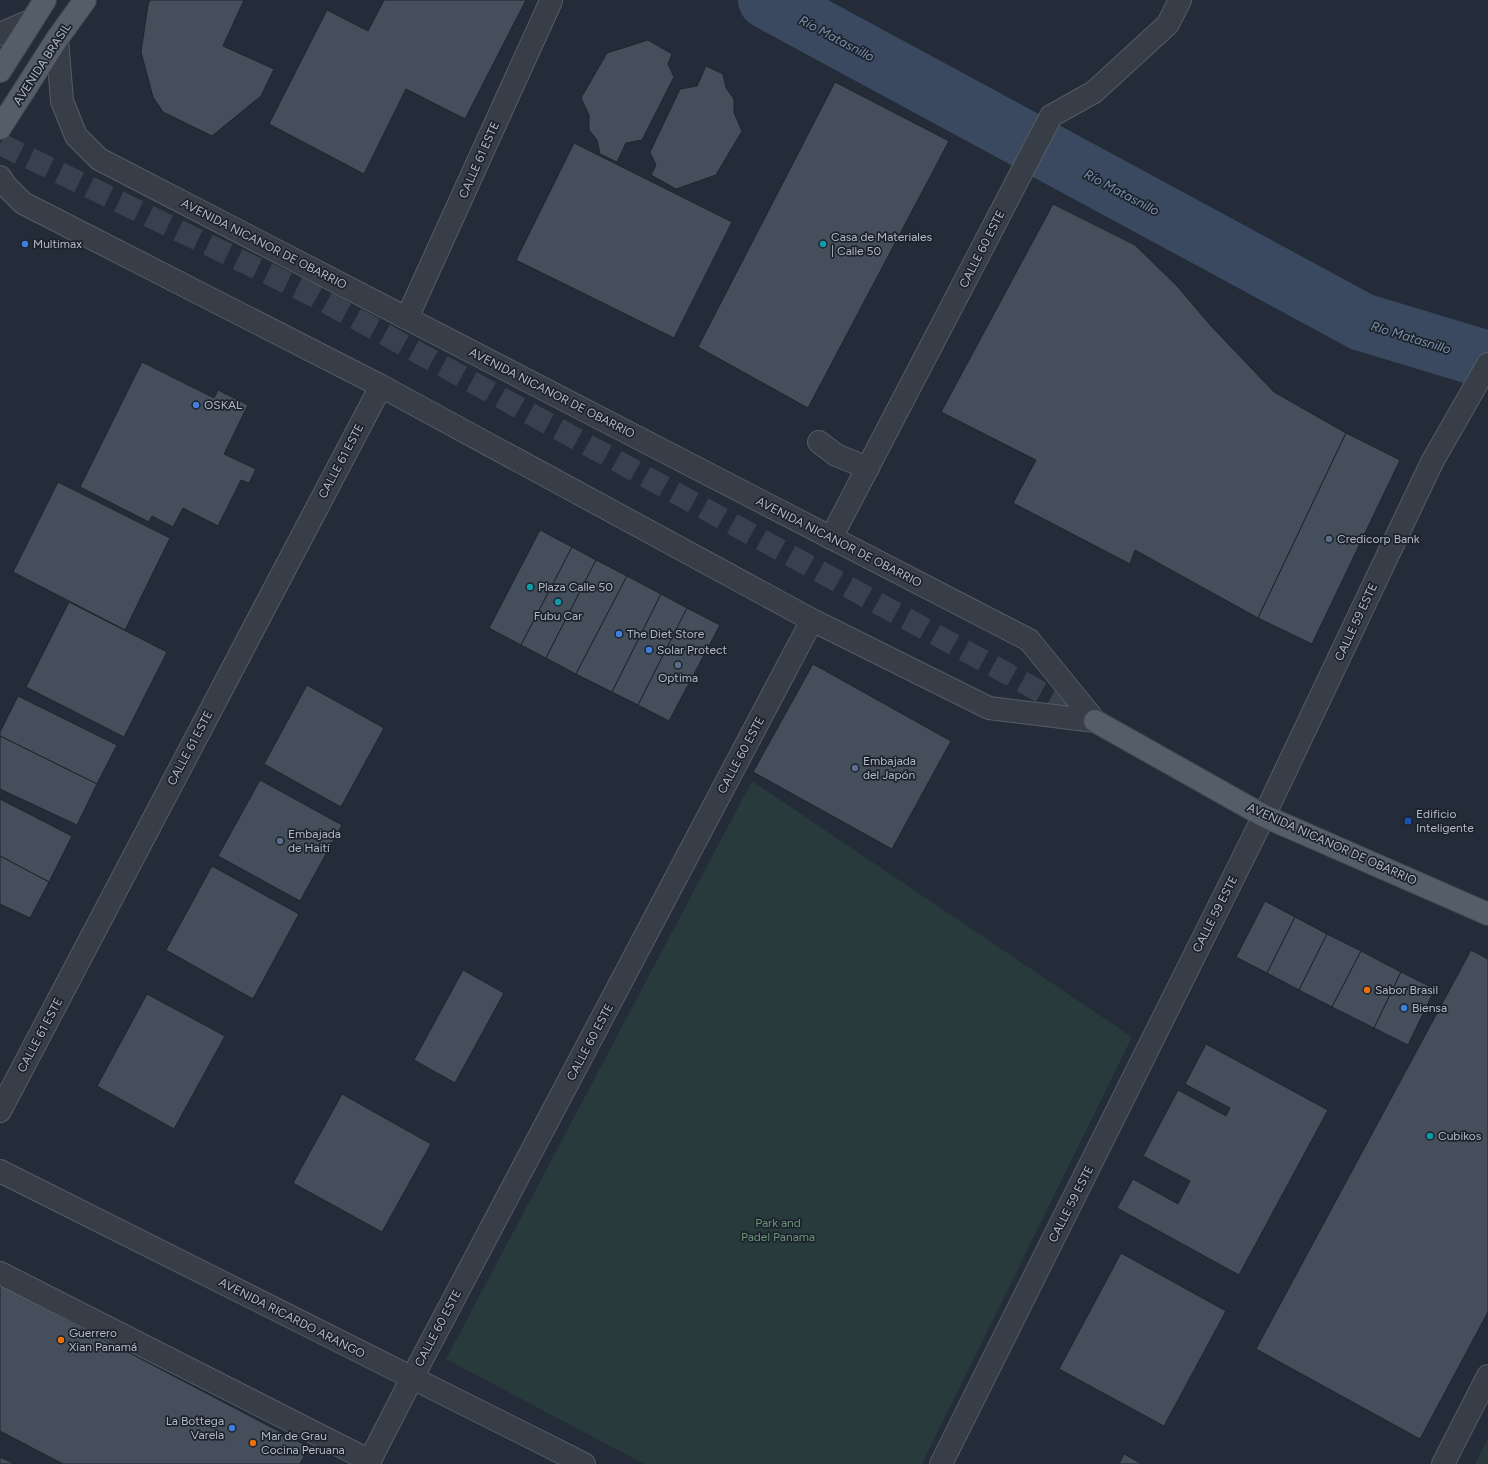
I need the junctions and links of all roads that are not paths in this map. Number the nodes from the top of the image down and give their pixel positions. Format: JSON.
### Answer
{"nodes":[{"id":1,"x":45,"y":0,"type":"edge"},
{"id":2,"x":85,"y":0,"type":"edge"},
{"id":3,"x":1180,"y":0,"type":"edge"},
{"id":4,"x":551,"y":1,"type":"dead end"},
{"id":5,"x":32,"y":20,"type":"junction"},
{"id":6,"x":0,"y":34,"type":"edge"},
{"id":7,"x":57,"y":39,"type":"junction"},
{"id":8,"x":0,"y":71,"type":"edge"},
{"id":9,"x":0,"y":128,"type":"edge"},
{"id":10,"x":0,"y":177,"type":"edge"},
{"id":11,"x":407,"y":318,"type":"junction"},
{"id":12,"x":1488,"y":364,"type":"edge"},
{"id":13,"x":380,"y":386,"type":"junction"},
{"id":14,"x":819,"y":442,"type":"dead end"},
{"id":15,"x":868,"y":468,"type":"junction"},
{"id":16,"x":831,"y":538,"type":"junction"},
{"id":17,"x":812,"y":620,"type":"junction"},
{"id":18,"x":1096,"y":721,"type":"junction"},
{"id":19,"x":1264,"y":816,"type":"junction"},
{"id":20,"x":1488,"y":914,"type":"edge"},
{"id":21,"x":0,"y":1111,"type":"edge"},
{"id":22,"x":0,"y":1171,"type":"edge"},
{"id":23,"x":0,"y":1273,"type":"edge"},
{"id":24,"x":1488,"y":1376,"type":"edge"},
{"id":25,"x":412,"y":1378,"type":"junction"},
{"id":26,"x":369,"y":1463,"type":"edge"},
{"id":27,"x":584,"y":1464,"type":"edge"},
{"id":28,"x":941,"y":1464,"type":"edge"},
{"id":29,"x":1443,"y":1464,"type":"edge"}],
"edges":[{"from":1,"to":5,"type":"main road"},
{"from":2,"to":7,"type":"main road","name":"AVENIDA BRASIL"},
{"from":3,"to":15,"type":"street","name":"CALLE 60 ESTE"},
{"from":4,"to":11,"type":"street","name":"CALLE 61 ESTE"},
{"from":5,"to":6,"type":"street"},
{"from":5,"to":8,"type":"main road"},
{"from":7,"to":9,"type":"main road","name":"AVENIDA BRASIL"},
{"from":7,"to":11,"type":"street","name":"AVENIDA NICANOR DE OBARRIO"},
{"from":10,"to":13,"type":"street","name":"AVENIDA NICANOR DE OBARRIO"},
{"from":11,"to":16,"type":"street","name":"AVENIDA NICANOR DE OBARRIO"},
{"from":12,"to":19,"type":"street","name":"CALLE 59 ESTE"},
{"from":13,"to":17,"type":"street","name":"AVENIDA NICANOR DE OBARRIO"},
{"from":13,"to":21,"type":"street","name":"CALLE 61 ESTE"},
{"from":14,"to":15,"type":"street"},
{"from":15,"to":16,"type":"street","name":"CALLE 60 ESTE"},
{"from":16,"to":18,"type":"street","name":"AVENIDA NICANOR DE OBARRIO"},
{"from":17,"to":18,"type":"street","name":"AVENIDA NICANOR DE OBARRIO"},
{"from":17,"to":25,"type":"street","name":"CALLE 60 ESTE"},
{"from":18,"to":19,"type":"main road","name":"AVENIDA NICANOR DE OBARRIO"},
{"from":19,"to":20,"type":"main road","name":"AVENIDA NICANOR DE OBARRIO"},
{"from":19,"to":28,"type":"street","name":"CALLE 59 ESTE"},
{"from":22,"to":25,"type":"street","name":"AVENIDA RICARDO ARANGO"},
{"from":23,"to":26,"type":"street"},
{"from":24,"to":29,"type":"street"},
{"from":25,"to":26,"type":"street","name":"CALLE 60 ESTE"},
{"from":25,"to":27,"type":"street","name":"AVENIDA RICARDO ARANGO"}]}
